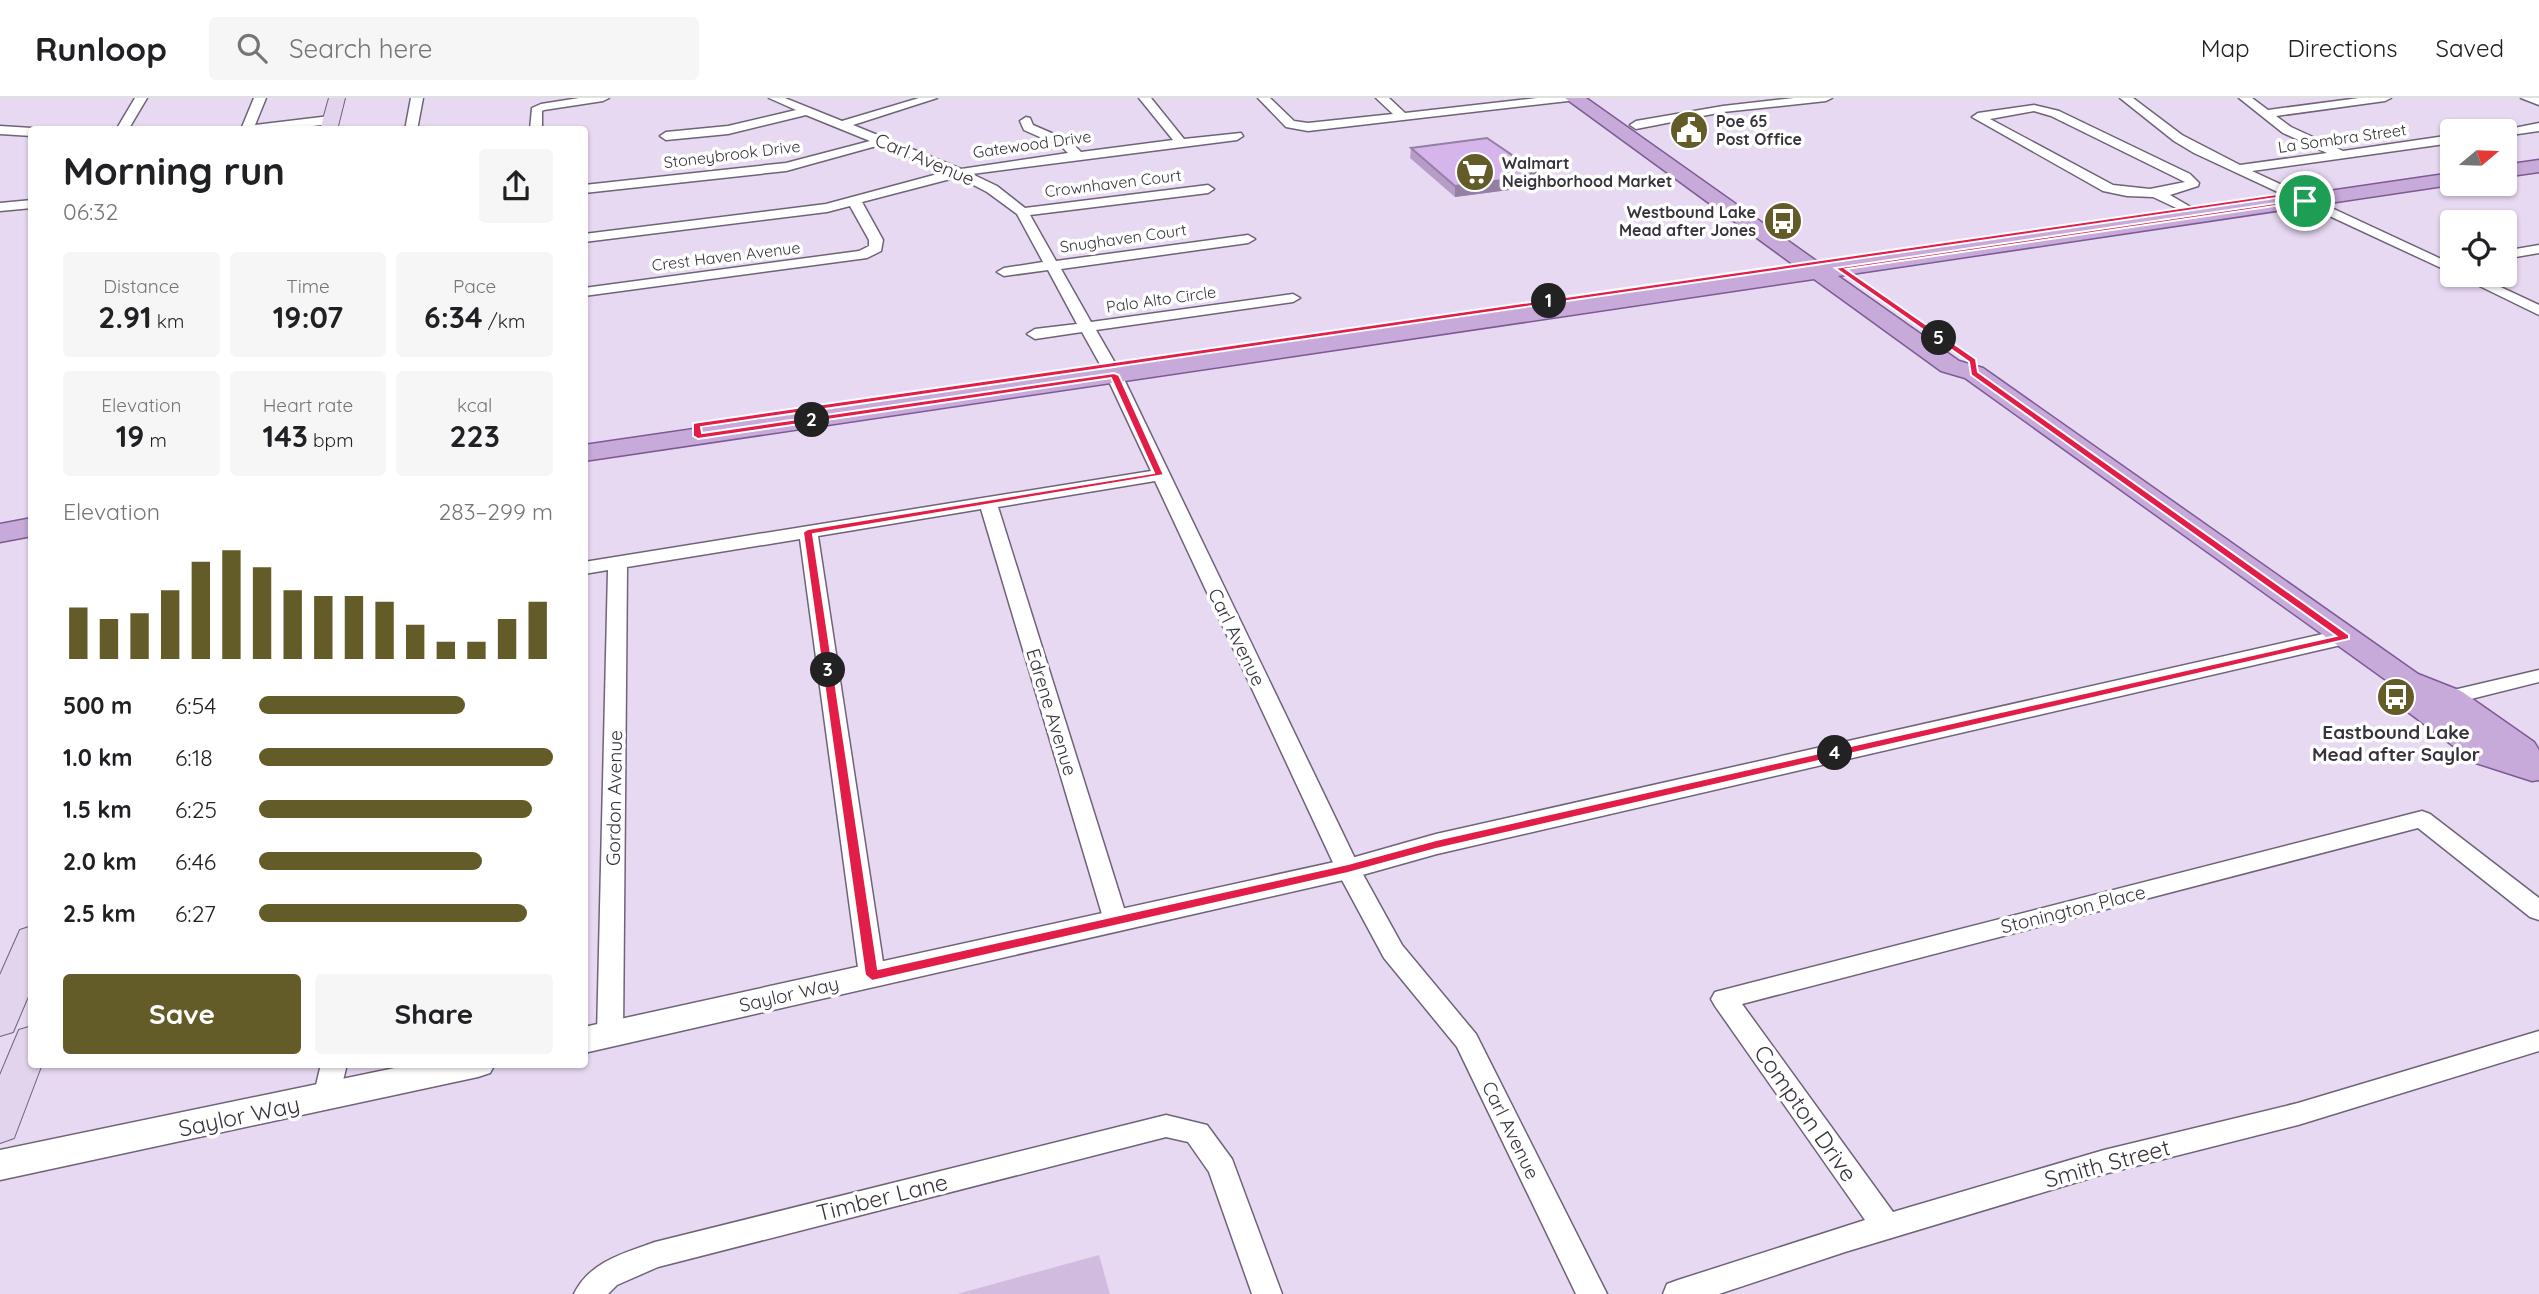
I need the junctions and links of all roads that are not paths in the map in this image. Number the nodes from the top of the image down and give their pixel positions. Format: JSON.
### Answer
{"nodes":[{"id":1,"x":141,"y":98,"type":"edge"},
{"id":2,"x":260,"y":98,"type":"edge"},
{"id":3,"x":337,"y":98,"type":"edge"},
{"id":4,"x":417,"y":98,"type":"edge"},
{"id":5,"x":603,"y":98,"type":"edge"},
{"id":6,"x":776,"y":98,"type":"edge"},
{"id":7,"x":931,"y":98,"type":"edge"},
{"id":8,"x":1145,"y":98,"type":"edge"},
{"id":9,"x":1264,"y":98,"type":"edge"},
{"id":10,"x":1382,"y":98,"type":"edge"},
{"id":11,"x":1571,"y":98,"type":"edge"},
{"id":12,"x":1826,"y":98,"type":"edge"},
{"id":13,"x":2126,"y":98,"type":"edge"},
{"id":14,"x":2245,"y":98,"type":"edge"},
{"id":15,"x":2385,"y":98,"type":"edge"},
{"id":16,"x":2527,"y":98,"type":"edge"},
{"id":17,"x":1777,"y":101,"type":"edge"},
{"id":18,"x":1505,"y":102,"type":"edge"},
{"id":19,"x":2539,"y":102,"type":"edge"},
{"id":20,"x":1592,"y":104,"type":"edge"},
{"id":21,"x":808,"y":111,"type":"junction"},
{"id":22,"x":2264,"y":114,"type":"junction"},
{"id":23,"x":1404,"y":117,"type":"junction"},
{"id":24,"x":1026,"y":121,"type":"dead end"},
{"id":25,"x":329,"y":125,"type":"edge"},
{"id":26,"x":842,"y":125,"type":"junction"},
{"id":27,"x":124,"y":126,"type":"edge"},
{"id":28,"x":246,"y":126,"type":"edge"},
{"id":29,"x":308,"y":126,"type":"edge"},
{"id":30,"x":412,"y":126,"type":"edge"},
{"id":31,"x":536,"y":126,"type":"edge"},
{"id":32,"x":2539,"y":127,"type":"edge"},
{"id":33,"x":0,"y":130,"type":"edge"},
{"id":34,"x":2517,"y":130,"type":"edge"},
{"id":35,"x":28,"y":132,"type":"edge"},
{"id":36,"x":1636,"y":133,"type":"junction"},
{"id":37,"x":666,"y":136,"type":"dead end"},
{"id":38,"x":1237,"y":136,"type":"dead end"},
{"id":39,"x":881,"y":141,"type":"junction"},
{"id":40,"x":2440,"y":141,"type":"edge"},
{"id":41,"x":1181,"y":143,"type":"junction"},
{"id":42,"x":1077,"y":155,"type":"junction"},
{"id":43,"x":2340,"y":155,"type":"junction"},
{"id":44,"x":2539,"y":158,"type":"edge"},
{"id":45,"x":2517,"y":161,"type":"edge"},
{"id":46,"x":1676,"y":162,"type":"junction"},
{"id":47,"x":2539,"y":166,"type":"edge"},
{"id":48,"x":2237,"y":169,"type":"junction"},
{"id":49,"x":2517,"y":170,"type":"edge"},
{"id":50,"x":960,"y":173,"type":"junction"},
{"id":51,"x":2440,"y":173,"type":"edge"},
{"id":52,"x":2440,"y":180,"type":"edge"},
{"id":53,"x":588,"y":189,"type":"edge"},
{"id":54,"x":1208,"y":189,"type":"dead end"},
{"id":55,"x":2154,"y":192,"type":"junction"},
{"id":56,"x":2298,"y":197,"type":"junction"},
{"id":57,"x":855,"y":202,"type":"junction"},
{"id":58,"x":28,"y":204,"type":"edge"},
{"id":59,"x":0,"y":207,"type":"edge"},
{"id":60,"x":2187,"y":209,"type":"junction"},
{"id":61,"x":1022,"y":212,"type":"junction"},
{"id":62,"x":2121,"y":223,"type":"junction"},
{"id":63,"x":588,"y":238,"type":"edge"},
{"id":64,"x":1248,"y":239,"type":"dead end"},
{"id":65,"x":2539,"y":249,"type":"edge"},
{"id":66,"x":2517,"y":253,"type":"edge"},
{"id":67,"x":2440,"y":262,"type":"edge"},
{"id":68,"x":1054,"y":266,"type":"junction"},
{"id":69,"x":1823,"y":266,"type":"junction"},
{"id":70,"x":1004,"y":272,"type":"dead end"},
{"id":71,"x":2490,"y":287,"type":"edge"},
{"id":72,"x":588,"y":291,"type":"edge"},
{"id":73,"x":1293,"y":299,"type":"dead end"},
{"id":74,"x":2539,"y":310,"type":"edge"},
{"id":75,"x":1491,"y":315,"type":"junction"},
{"id":76,"x":1087,"y":327,"type":"junction"},
{"id":77,"x":1035,"y":334,"type":"dead end"},
{"id":78,"x":1111,"y":370,"type":"junction"},
{"id":79,"x":697,"y":431,"type":"junction"},
{"id":80,"x":588,"y":442,"type":"edge"},
{"id":81,"x":588,"y":452,"type":"edge"},
{"id":82,"x":1160,"y":475,"type":"junction"},
{"id":83,"x":988,"y":503,"type":"junction"},
{"id":84,"x":28,"y":528,"type":"edge"},
{"id":85,"x":808,"y":532,"type":"junction"},
{"id":86,"x":0,"y":533,"type":"edge"},
{"id":87,"x":28,"y":541,"type":"edge"},
{"id":88,"x":0,"y":545,"type":"edge"},
{"id":89,"x":618,"y":562,"type":"junction"},
{"id":90,"x":588,"y":567,"type":"edge"},
{"id":91,"x":2345,"y":637,"type":"junction"},
{"id":92,"x":2539,"y":676,"type":"edge"},
{"id":93,"x":2425,"y":695,"type":"junction"},
{"id":94,"x":2535,"y":772,"type":"edge"},
{"id":95,"x":1348,"y":869,"type":"junction"},
{"id":96,"x":2539,"y":911,"type":"edge"},
{"id":97,"x":1116,"y":921,"type":"junction"},
{"id":98,"x":28,"y":949,"type":"edge"},
{"id":99,"x":872,"y":975,"type":"junction"},
{"id":100,"x":1724,"y":999,"type":"joint"},
{"id":101,"x":0,"y":1022,"type":"edge"},
{"id":102,"x":597,"y":1037,"type":"edge"},
{"id":103,"x":2539,"y":1041,"type":"edge"},
{"id":104,"x":28,"y":1051,"type":"edge"},
{"id":105,"x":333,"y":1068,"type":"edge"},
{"id":106,"x":460,"y":1068,"type":"edge"},
{"id":107,"x":327,"y":1098,"type":"junction"},
{"id":108,"x":0,"y":1127,"type":"edge"},
{"id":109,"x":0,"y":1165,"type":"edge"},
{"id":110,"x":1887,"y":1227,"type":"junction"},
{"id":111,"x":590,"y":1293,"type":"edge"},
{"id":112,"x":1266,"y":1294,"type":"edge"},
{"id":113,"x":1592,"y":1294,"type":"edge"},
{"id":114,"x":1678,"y":1294,"type":"edge"}],
"edges":[{"from":1,"to":27,"type":"street"},
{"from":2,"to":28,"type":"street"},
{"from":3,"to":25,"type":"main road"},
{"from":4,"to":30,"type":"street"},
{"from":5,"to":31,"type":"street"},
{"from":6,"to":21,"type":"street","name":"Carl Avenue"},
{"from":7,"to":26,"type":"street"},
{"from":8,"to":41,"type":"street"},
{"from":9,"to":23,"type":"street"},
{"from":10,"to":23,"type":"street"},
{"from":11,"to":18,"type":"street"},
{"from":11,"to":20,"type":"main road"},
{"from":12,"to":17,"type":"street"},
{"from":13,"to":48,"type":"street"},
{"from":14,"to":22,"type":"street"},
{"from":15,"to":22,"type":"street"},
{"from":16,"to":19,"type":"street"},
{"from":17,"to":36,"type":"street"},
{"from":18,"to":23,"type":"street"},
{"from":20,"to":36,"type":"main road"},
{"from":21,"to":26,"type":"street","name":"Carl Avenue"},
{"from":21,"to":37,"type":"street"},
{"from":22,"to":43,"type":"street"},
{"from":24,"to":42,"type":"street"},
{"from":25,"to":29,"type":"street"},
{"from":26,"to":39,"type":"street","name":"Carl Avenue"},
{"from":32,"to":34,"type":"street"},
{"from":33,"to":35,"type":"street"},
{"from":36,"to":46,"type":"main road"},
{"from":38,"to":41,"type":"street","name":"Gatewood Drive"},
{"from":39,"to":50,"type":"street","name":"Carl Avenue"},
{"from":39,"to":53,"type":"street","name":"Stoneybrook Drive"},
{"from":40,"to":43,"type":"street","name":"La Sombra Street"},
{"from":41,"to":42,"type":"street","name":"Gatewood Drive"},
{"from":42,"to":50,"type":"street","name":"Gatewood Drive"},
{"from":43,"to":48,"type":"street","name":"La Sombra Street"},
{"from":44,"to":45,"type":"main road"},
{"from":46,"to":69,"type":"main road"},
{"from":46,"to":69,"type":"main road"},
{"from":47,"to":49,"type":"main road"},
{"from":48,"to":56,"type":"street"},
{"from":50,"to":57,"type":"street","name":"Gatewood Drive"},
{"from":50,"to":61,"type":"street","name":"Carl Avenue"},
{"from":51,"to":56,"type":"main road"},
{"from":52,"to":56,"type":"main road"},
{"from":54,"to":61,"type":"street","name":"Crownhaven Court"},
{"from":55,"to":55,"type":"street"},
{"from":55,"to":60,"type":"street"},
{"from":56,"to":60,"type":"main road"},
{"from":56,"to":62,"type":"main road"},
{"from":56,"to":67,"type":"street"},
{"from":57,"to":63,"type":"street","name":"Gatewood Drive"},
{"from":57,"to":72,"type":"street","name":"Crest Haven Avenue"},
{"from":58,"to":59,"type":"street"},
{"from":60,"to":62,"type":"main road"},
{"from":61,"to":68,"type":"street","name":"Carl Avenue"},
{"from":62,"to":69,"type":"main road"},
{"from":64,"to":68,"type":"street","name":"Snughaven Court"},
{"from":65,"to":66,"type":"street"},
{"from":68,"to":70,"type":"street","name":"Snughaven Court"},
{"from":68,"to":76,"type":"street","name":"Carl Avenue"},
{"from":69,"to":75,"type":"main road"},
{"from":69,"to":75,"type":"main road"},
{"from":69,"to":91,"type":"main road"},
{"from":71,"to":74,"type":"street"},
{"from":73,"to":76,"type":"street","name":"Palo Alto Circle"},
{"from":75,"to":78,"type":"main road"},
{"from":75,"to":78,"type":"main road"},
{"from":76,"to":77,"type":"street","name":"Palo Alto Circle"},
{"from":76,"to":78,"type":"street","name":"Carl Avenue"},
{"from":78,"to":79,"type":"main road"},
{"from":78,"to":82,"type":"street","name":"Carl Avenue"},
{"from":79,"to":80,"type":"main road"},
{"from":79,"to":81,"type":"main road"},
{"from":82,"to":83,"type":"street"},
{"from":82,"to":95,"type":"street","name":"Carl Avenue"},
{"from":83,"to":85,"type":"street"},
{"from":83,"to":97,"type":"street","name":"Edrene Avenue"},
{"from":84,"to":86,"type":"main road"},
{"from":85,"to":89,"type":"street"},
{"from":85,"to":99,"type":"street"},
{"from":87,"to":88,"type":"main road"},
{"from":89,"to":90,"type":"street"},
{"from":89,"to":102,"type":"street","name":"Gordon Avenue"},
{"from":91,"to":93,"type":"main road"},
{"from":91,"to":95,"type":"street","name":"Saylor Way"},
{"from":92,"to":93,"type":"street"},
{"from":93,"to":94,"type":"main road"},
{"from":95,"to":97,"type":"street","name":"Saylor Way"},
{"from":95,"to":113,"type":"street","name":"Carl Avenue"},
{"from":96,"to":100,"type":"street","name":"Stonington Place"},
{"from":97,"to":99,"type":"street","name":"Saylor Way"},
{"from":98,"to":101,"type":"main road"},
{"from":99,"to":102,"type":"street","name":"Saylor Way"},
{"from":100,"to":110,"type":"street","name":"Compton Drive"},
{"from":103,"to":110,"type":"street","name":"Smith Street"},
{"from":104,"to":108,"type":"main road"},
{"from":105,"to":107,"type":"street"},
{"from":106,"to":107,"type":"street","name":"Saylor Way"},
{"from":107,"to":109,"type":"street","name":"Saylor Way"},
{"from":110,"to":114,"type":"street","name":"Smith Street"},
{"from":111,"to":112,"type":"street","name":"Timber Lane"}]}
